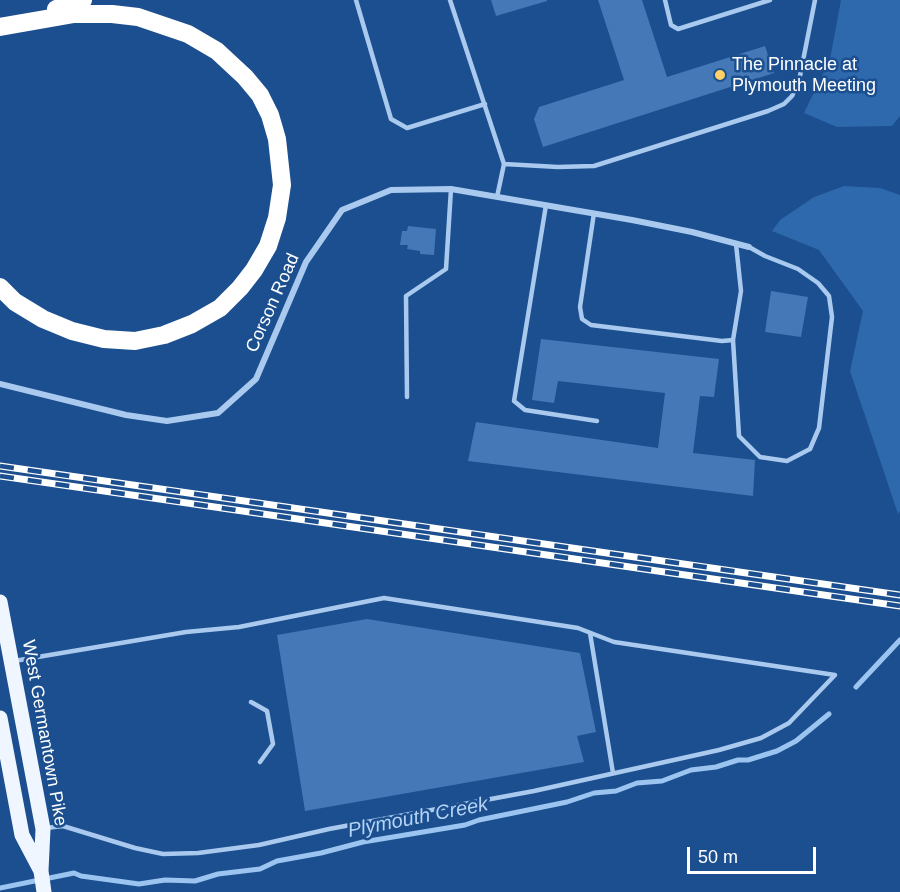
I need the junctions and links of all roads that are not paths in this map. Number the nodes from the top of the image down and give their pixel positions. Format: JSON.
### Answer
{"nodes":[{"id":1,"x":83,"y":0,"type":"edge"},
{"id":2,"x":356,"y":0,"type":"edge"},
{"id":3,"x":450,"y":0,"type":"edge"},
{"id":4,"x":665,"y":0,"type":"edge"},
{"id":5,"x":770,"y":0,"type":"edge"},
{"id":6,"x":815,"y":0,"type":"edge"},
{"id":7,"x":0,"y":27,"type":"edge"},
{"id":8,"x":484,"y":104,"type":"junction"},
{"id":9,"x":504,"y":164,"type":"junction"},
{"id":10,"x":451,"y":189,"type":"junction"},
{"id":11,"x":497,"y":197,"type":"junction"},
{"id":12,"x":546,"y":205,"type":"junction"},
{"id":13,"x":594,"y":213,"type":"junction"},
{"id":14,"x":736,"y":244,"type":"junction"},
{"id":15,"x":749,"y":247,"type":"joint"},
{"id":16,"x":0,"y":287,"type":"edge"},
{"id":17,"x":734,"y":340,"type":"junction"},
{"id":18,"x":0,"y":384,"type":"edge"},
{"id":19,"x":407,"y":397,"type":"dead end"},
{"id":20,"x":597,"y":421,"type":"dead end"},
{"id":21,"x":0,"y":602,"type":"edge"},
{"id":22,"x":590,"y":633,"type":"junction"},
{"id":23,"x":12,"y":662,"type":"junction"},
{"id":24,"x":251,"y":702,"type":"dead end"},
{"id":25,"x":0,"y":718,"type":"edge"},
{"id":26,"x":4,"y":759,"type":"edge"},
{"id":27,"x":260,"y":762,"type":"dead end"},
{"id":28,"x":613,"y":772,"type":"junction"},
{"id":29,"x":44,"y":829,"type":"junction"},
{"id":30,"x":41,"y":871,"type":"junction"},
{"id":31,"x":44,"y":892,"type":"edge"}],
"edges":[{"from":1,"to":7,"type":"highway"},
{"from":2,"to":8,"type":"lane"},
{"from":3,"to":8,"type":"lane"},
{"from":4,"to":5,"type":"lane"},
{"from":6,"to":9,"type":"lane"},
{"from":7,"to":16,"type":"highway"},
{"from":8,"to":9,"type":"lane"},
{"from":9,"to":11,"type":"lane"},
{"from":10,"to":11,"type":"street","name":"Corson Road"},
{"from":10,"to":18,"type":"street","name":"Corson Road"},
{"from":10,"to":19,"type":"lane"},
{"from":11,"to":12,"type":"street","name":"Corson Road"},
{"from":12,"to":13,"type":"street","name":"Corson Road"},
{"from":12,"to":20,"type":"lane"},
{"from":13,"to":14,"type":"street","name":"Corson Road"},
{"from":13,"to":17,"type":"lane"},
{"from":14,"to":15,"type":"street","name":"Corson Road"},
{"from":14,"to":17,"type":"lane"},
{"from":15,"to":17,"type":"lane"},
{"from":21,"to":23,"type":"main road","name":"West Germantown Pike"},
{"from":22,"to":23,"type":"lane"},
{"from":22,"to":28,"type":"lane"},
{"from":22,"to":28,"type":"lane"},
{"from":23,"to":29,"type":"main road","name":"West Germantown Pike"},
{"from":24,"to":27,"type":"lane"},
{"from":25,"to":26,"type":"main road","name":"West Germantown Pike"},
{"from":26,"to":30,"type":"main road","name":"West Germantown Pike"},
{"from":28,"to":29,"type":"lane"},
{"from":29,"to":30,"type":"main road","name":"West Germantown Pike"},
{"from":30,"to":31,"type":"main road","name":"West Germantown Pike"}]}
